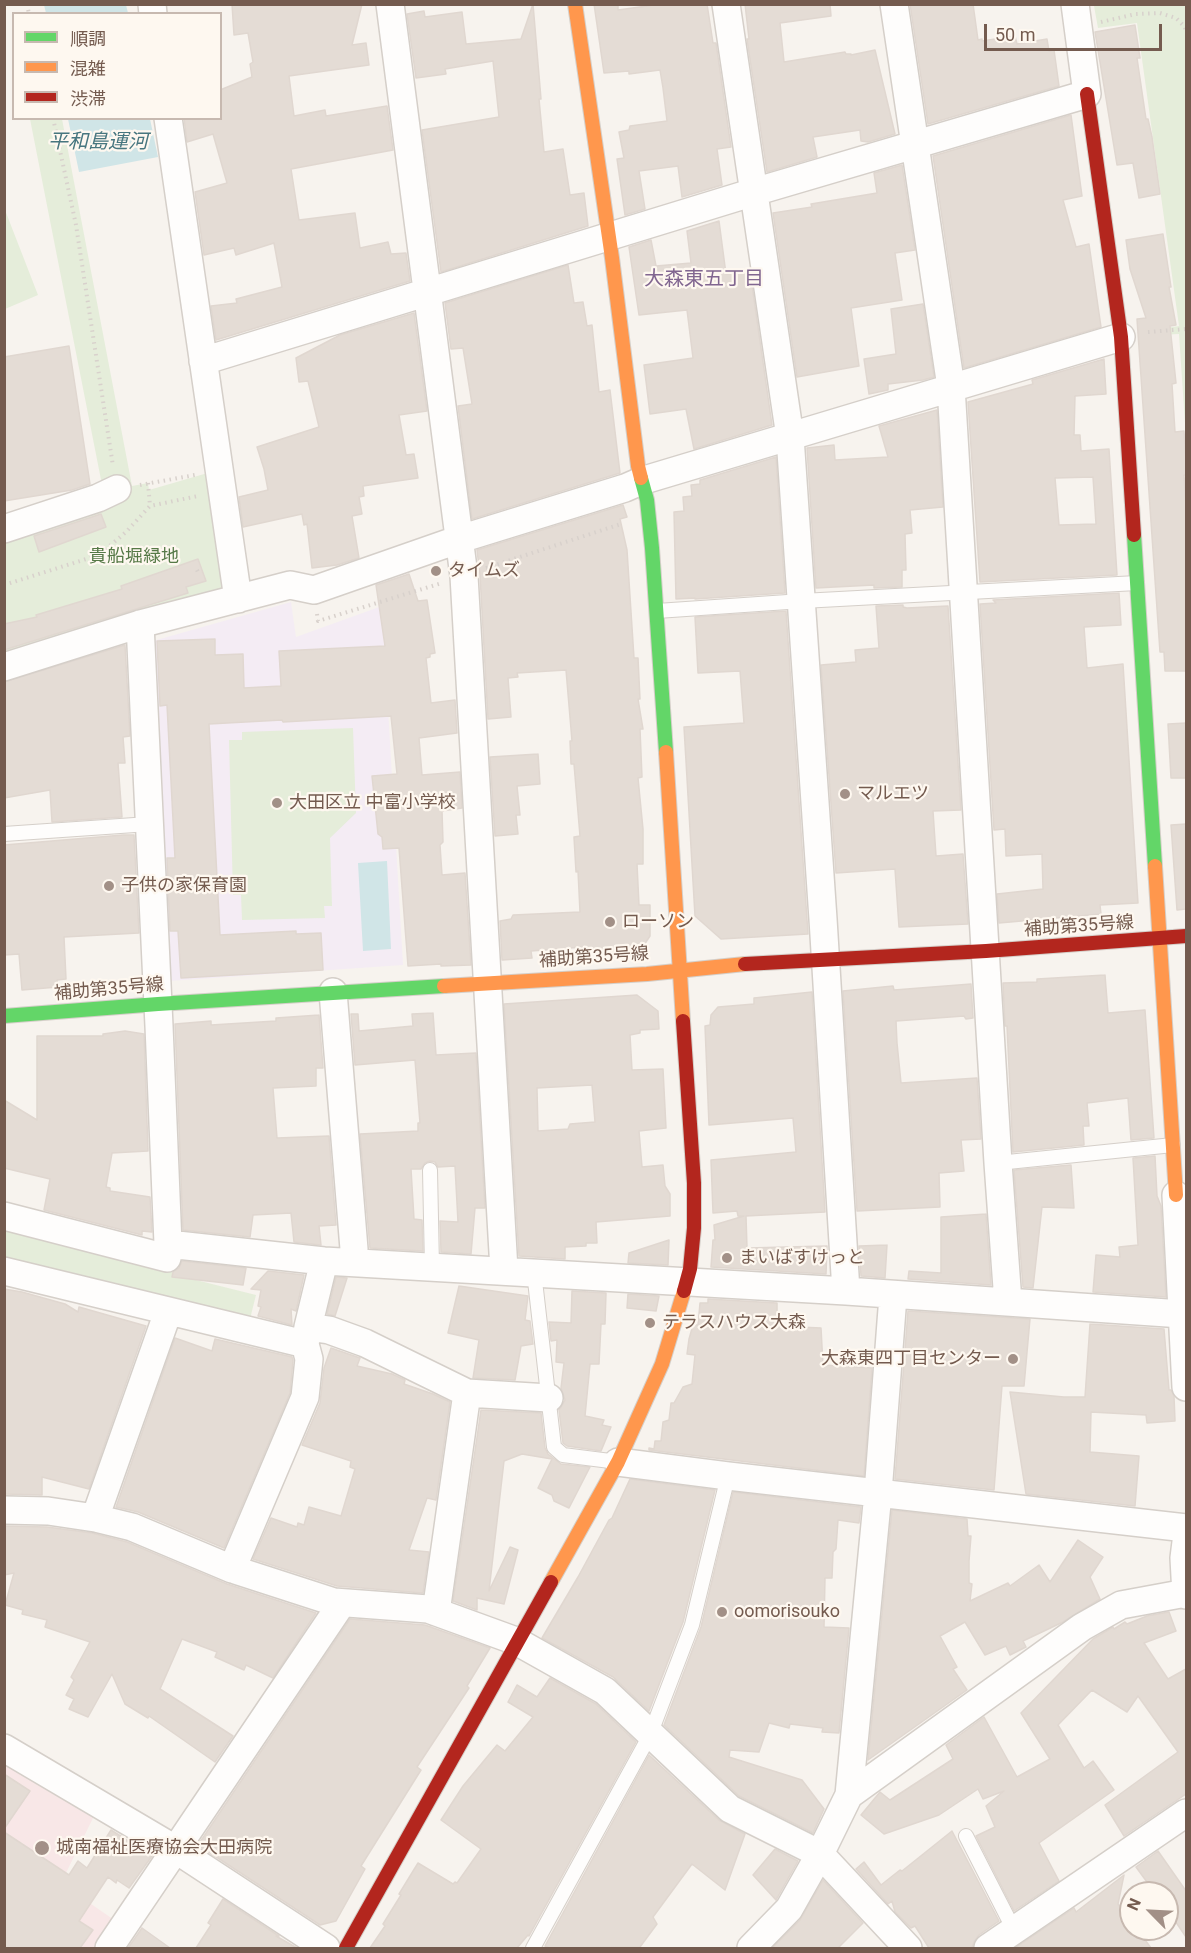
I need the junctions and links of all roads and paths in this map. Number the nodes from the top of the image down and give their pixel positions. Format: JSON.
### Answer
{"nodes":[{"id":1,"x":390,"y":4,"type":"edge"},
{"id":2,"x":574,"y":4,"type":"edge"},
{"id":3,"x":726,"y":4,"type":"edge"},
{"id":4,"x":894,"y":4,"type":"edge"},
{"id":5,"x":1077,"y":16,"type":"edge"},
{"id":6,"x":1186,"y":33,"type":"edge"},
{"id":7,"x":1088,"y":94,"type":"junction"},
{"id":8,"x":53,"y":120,"type":"edge"},
{"id":9,"x":168,"y":120,"type":"edge"},
{"id":10,"x":914,"y":144,"type":"junction"},
{"id":11,"x":754,"y":192,"type":"junction"},
{"id":12,"x":609,"y":238,"type":"junction"},
{"id":13,"x":427,"y":292,"type":"junction"},
{"id":14,"x":1186,"y":329,"type":"edge"},
{"id":15,"x":1121,"y":337,"type":"junction"},
{"id":16,"x":203,"y":361,"type":"junction"},
{"id":17,"x":951,"y":387,"type":"junction"},
{"id":18,"x":790,"y":437,"type":"junction"},
{"id":19,"x":220,"y":481,"type":"junction"},
{"id":20,"x":641,"y":481,"type":"junction"},
{"id":21,"x":148,"y":483,"type":"junction"},
{"id":22,"x":117,"y":489,"type":"junction"},
{"id":23,"x":150,"y":506,"type":"junction"},
{"id":24,"x":4,"y":529,"type":"edge"},
{"id":25,"x":460,"y":539,"type":"junction"},
{"id":26,"x":1137,"y":583,"type":"junction"},
{"id":27,"x":4,"y":585,"type":"edge"},
{"id":28,"x":964,"y":593,"type":"junction"},
{"id":29,"x":237,"y":599,"type":"junction"},
{"id":30,"x":802,"y":601,"type":"junction"},
{"id":31,"x":657,"y":611,"type":"junction"},
{"id":32,"x":140,"y":624,"type":"junction"},
{"id":33,"x":4,"y":667,"type":"edge"},
{"id":34,"x":149,"y":824,"type":"junction"},
{"id":35,"x":4,"y":834,"type":"edge"},
{"id":36,"x":1186,"y":936,"type":"edge"},
{"id":37,"x":1160,"y":939,"type":"junction"},
{"id":38,"x":986,"y":951,"type":"junction"},
{"id":39,"x":826,"y":960,"type":"junction"},
{"id":40,"x":680,"y":970,"type":"junction"},
{"id":41,"x":489,"y":983,"type":"junction"},
{"id":42,"x":333,"y":992,"type":"junction"},
{"id":43,"x":158,"y":1004,"type":"junction"},
{"id":44,"x":4,"y":1016,"type":"edge"},
{"id":45,"x":1173,"y":1145,"type":"junction"},
{"id":46,"x":998,"y":1163,"type":"junction"},
{"id":47,"x":430,"y":1170,"type":"dead end"},
{"id":48,"x":1176,"y":1195,"type":"joint"},
{"id":49,"x":4,"y":1216,"type":"edge"},
{"id":50,"x":168,"y":1244,"type":"junction"},
{"id":51,"x":324,"y":1261,"type":"junction"},
{"id":52,"x":353,"y":1262,"type":"junction"},
{"id":53,"x":432,"y":1267,"type":"junction"},
{"id":54,"x":504,"y":1270,"type":"junction"},
{"id":55,"x":4,"y":1271,"type":"edge"},
{"id":56,"x":534,"y":1272,"type":"junction"},
{"id":57,"x":687,"y":1282,"type":"junction"},
{"id":58,"x":846,"y":1291,"type":"junction"},
{"id":59,"x":893,"y":1296,"type":"junction"},
{"id":60,"x":1008,"y":1302,"type":"junction"},
{"id":61,"x":168,"y":1312,"type":"junction"},
{"id":62,"x":1182,"y":1314,"type":"junction"},
{"id":63,"x":306,"y":1336,"type":"junction"},
{"id":64,"x":1186,"y":1387,"type":"edge"},
{"id":65,"x":467,"y":1393,"type":"junction"},
{"id":66,"x":549,"y":1398,"type":"junction"},
{"id":67,"x":618,"y":1462,"type":"junction"},
{"id":68,"x":728,"y":1476,"type":"junction"},
{"id":69,"x":878,"y":1493,"type":"junction"},
{"id":70,"x":4,"y":1510,"type":"edge"},
{"id":71,"x":95,"y":1518,"type":"junction"},
{"id":72,"x":1186,"y":1528,"type":"edge"},
{"id":73,"x":1186,"y":1542,"type":"edge"},
{"id":74,"x":232,"y":1569,"type":"junction"},
{"id":75,"x":1186,"y":1594,"type":"edge"},
{"id":76,"x":342,"y":1603,"type":"junction"},
{"id":77,"x":436,"y":1612,"type":"junction"},
{"id":78,"x":516,"y":1641,"type":"junction"},
{"id":79,"x":650,"y":1735,"type":"junction"},
{"id":80,"x":4,"y":1748,"type":"edge"},
{"id":81,"x":849,"y":1795,"type":"junction"},
{"id":82,"x":1186,"y":1813,"type":"edge"},
{"id":83,"x":966,"y":1836,"type":"dead end"},
{"id":84,"x":175,"y":1849,"type":"junction"},
{"id":85,"x":820,"y":1854,"type":"junction"},
{"id":86,"x":1014,"y":1930,"type":"junction"},
{"id":87,"x":109,"y":1948,"type":"edge"},
{"id":88,"x":327,"y":1948,"type":"edge"},
{"id":89,"x":346,"y":1948,"type":"edge"},
{"id":90,"x":533,"y":1948,"type":"edge"},
{"id":91,"x":751,"y":1948,"type":"edge"},
{"id":92,"x":908,"y":1948,"type":"edge"},
{"id":93,"x":988,"y":1948,"type":"edge"}],
"edges":[{"from":1,"to":13,"type":"street"},
{"from":2,"to":12,"type":"street"},
{"from":3,"to":11,"type":"street"},
{"from":4,"to":10,"type":"street"},
{"from":5,"to":6,"type":"path"},
{"from":5,"to":7,"type":"street"},
{"from":7,"to":10,"type":"street"},
{"from":7,"to":15,"type":"street"},
{"from":8,"to":22,"type":"path"},
{"from":9,"to":16,"type":"street"},
{"from":10,"to":11,"type":"street"},
{"from":10,"to":17,"type":"street"},
{"from":11,"to":12,"type":"street"},
{"from":11,"to":18,"type":"street"},
{"from":12,"to":13,"type":"street"},
{"from":12,"to":20,"type":"street"},
{"from":13,"to":16,"type":"street"},
{"from":13,"to":25,"type":"street"},
{"from":14,"to":15,"type":"path"},
{"from":15,"to":17,"type":"street"},
{"from":15,"to":26,"type":"street"},
{"from":16,"to":19,"type":"street"},
{"from":17,"to":18,"type":"street"},
{"from":17,"to":28,"type":"street"},
{"from":18,"to":20,"type":"street"},
{"from":18,"to":30,"type":"street"},
{"from":19,"to":21,"type":"path"},
{"from":19,"to":23,"type":"path"},
{"from":19,"to":29,"type":"street"},
{"from":20,"to":25,"type":"street"},
{"from":20,"to":31,"type":"street"},
{"from":21,"to":22,"type":"path"},
{"from":21,"to":23,"type":"path"},
{"from":22,"to":24,"type":"street"},
{"from":23,"to":27,"type":"path"},
{"from":25,"to":29,"type":"street"},
{"from":25,"to":41,"type":"street"},
{"from":26,"to":28,"type":"lane"},
{"from":26,"to":37,"type":"street"},
{"from":28,"to":30,"type":"lane"},
{"from":28,"to":38,"type":"street"},
{"from":29,"to":32,"type":"street"},
{"from":30,"to":31,"type":"lane"},
{"from":30,"to":39,"type":"street"},
{"from":31,"to":40,"type":"street"},
{"from":32,"to":33,"type":"street"},
{"from":32,"to":34,"type":"street"},
{"from":34,"to":35,"type":"lane"},
{"from":34,"to":43,"type":"street"},
{"from":36,"to":37,"type":"street","name":"補助第35号線"},
{"from":37,"to":38,"type":"street","name":"補助第35号線"},
{"from":37,"to":45,"type":"street"},
{"from":38,"to":39,"type":"street","name":"補助第35号線"},
{"from":38,"to":46,"type":"street"},
{"from":39,"to":40,"type":"street","name":"補助第35号線"},
{"from":39,"to":58,"type":"street"},
{"from":40,"to":41,"type":"street","name":"補助第35号線"},
{"from":40,"to":57,"type":"street"},
{"from":41,"to":42,"type":"street","name":"補助第35号線"},
{"from":41,"to":54,"type":"street"},
{"from":42,"to":43,"type":"street","name":"補助第35号線"},
{"from":42,"to":52,"type":"street"},
{"from":43,"to":44,"type":"street","name":"補助第35号線"},
{"from":43,"to":50,"type":"street"},
{"from":45,"to":46,"type":"lane"},
{"from":45,"to":48,"type":"street"},
{"from":46,"to":60,"type":"street"},
{"from":47,"to":53,"type":"lane"},
{"from":48,"to":62,"type":"street"},
{"from":49,"to":50,"type":"street"},
{"from":50,"to":51,"type":"street"},
{"from":51,"to":52,"type":"street"},
{"from":51,"to":63,"type":"street"},
{"from":52,"to":53,"type":"street"},
{"from":53,"to":54,"type":"street"},
{"from":54,"to":56,"type":"street"},
{"from":55,"to":61,"type":"street"},
{"from":56,"to":57,"type":"street"},
{"from":56,"to":66,"type":"lane"},
{"from":57,"to":58,"type":"street"},
{"from":57,"to":67,"type":"street"},
{"from":58,"to":59,"type":"street"},
{"from":59,"to":60,"type":"street"},
{"from":59,"to":69,"type":"street"},
{"from":60,"to":62,"type":"street"},
{"from":61,"to":63,"type":"street"},
{"from":61,"to":71,"type":"street"},
{"from":62,"to":64,"type":"street"},
{"from":63,"to":65,"type":"street"},
{"from":63,"to":74,"type":"street"},
{"from":65,"to":66,"type":"street"},
{"from":65,"to":77,"type":"street"},
{"from":66,"to":67,"type":"lane"},
{"from":67,"to":68,"type":"street"},
{"from":67,"to":78,"type":"street"},
{"from":68,"to":69,"type":"street"},
{"from":68,"to":79,"type":"lane"},
{"from":69,"to":72,"type":"street"},
{"from":69,"to":81,"type":"street"},
{"from":70,"to":71,"type":"street"},
{"from":71,"to":74,"type":"street"},
{"from":73,"to":75,"type":"street"},
{"from":74,"to":76,"type":"street"},
{"from":75,"to":81,"type":"street"},
{"from":76,"to":77,"type":"street"},
{"from":76,"to":84,"type":"street"},
{"from":77,"to":78,"type":"street"},
{"from":78,"to":79,"type":"street"},
{"from":78,"to":89,"type":"street"},
{"from":79,"to":85,"type":"street"},
{"from":79,"to":90,"type":"lane"},
{"from":80,"to":84,"type":"street"},
{"from":81,"to":85,"type":"street"},
{"from":82,"to":86,"type":"street"},
{"from":83,"to":86,"type":"lane"},
{"from":84,"to":87,"type":"street"},
{"from":84,"to":88,"type":"street"},
{"from":85,"to":91,"type":"street"},
{"from":85,"to":92,"type":"street"},
{"from":86,"to":93,"type":"street"}]}
